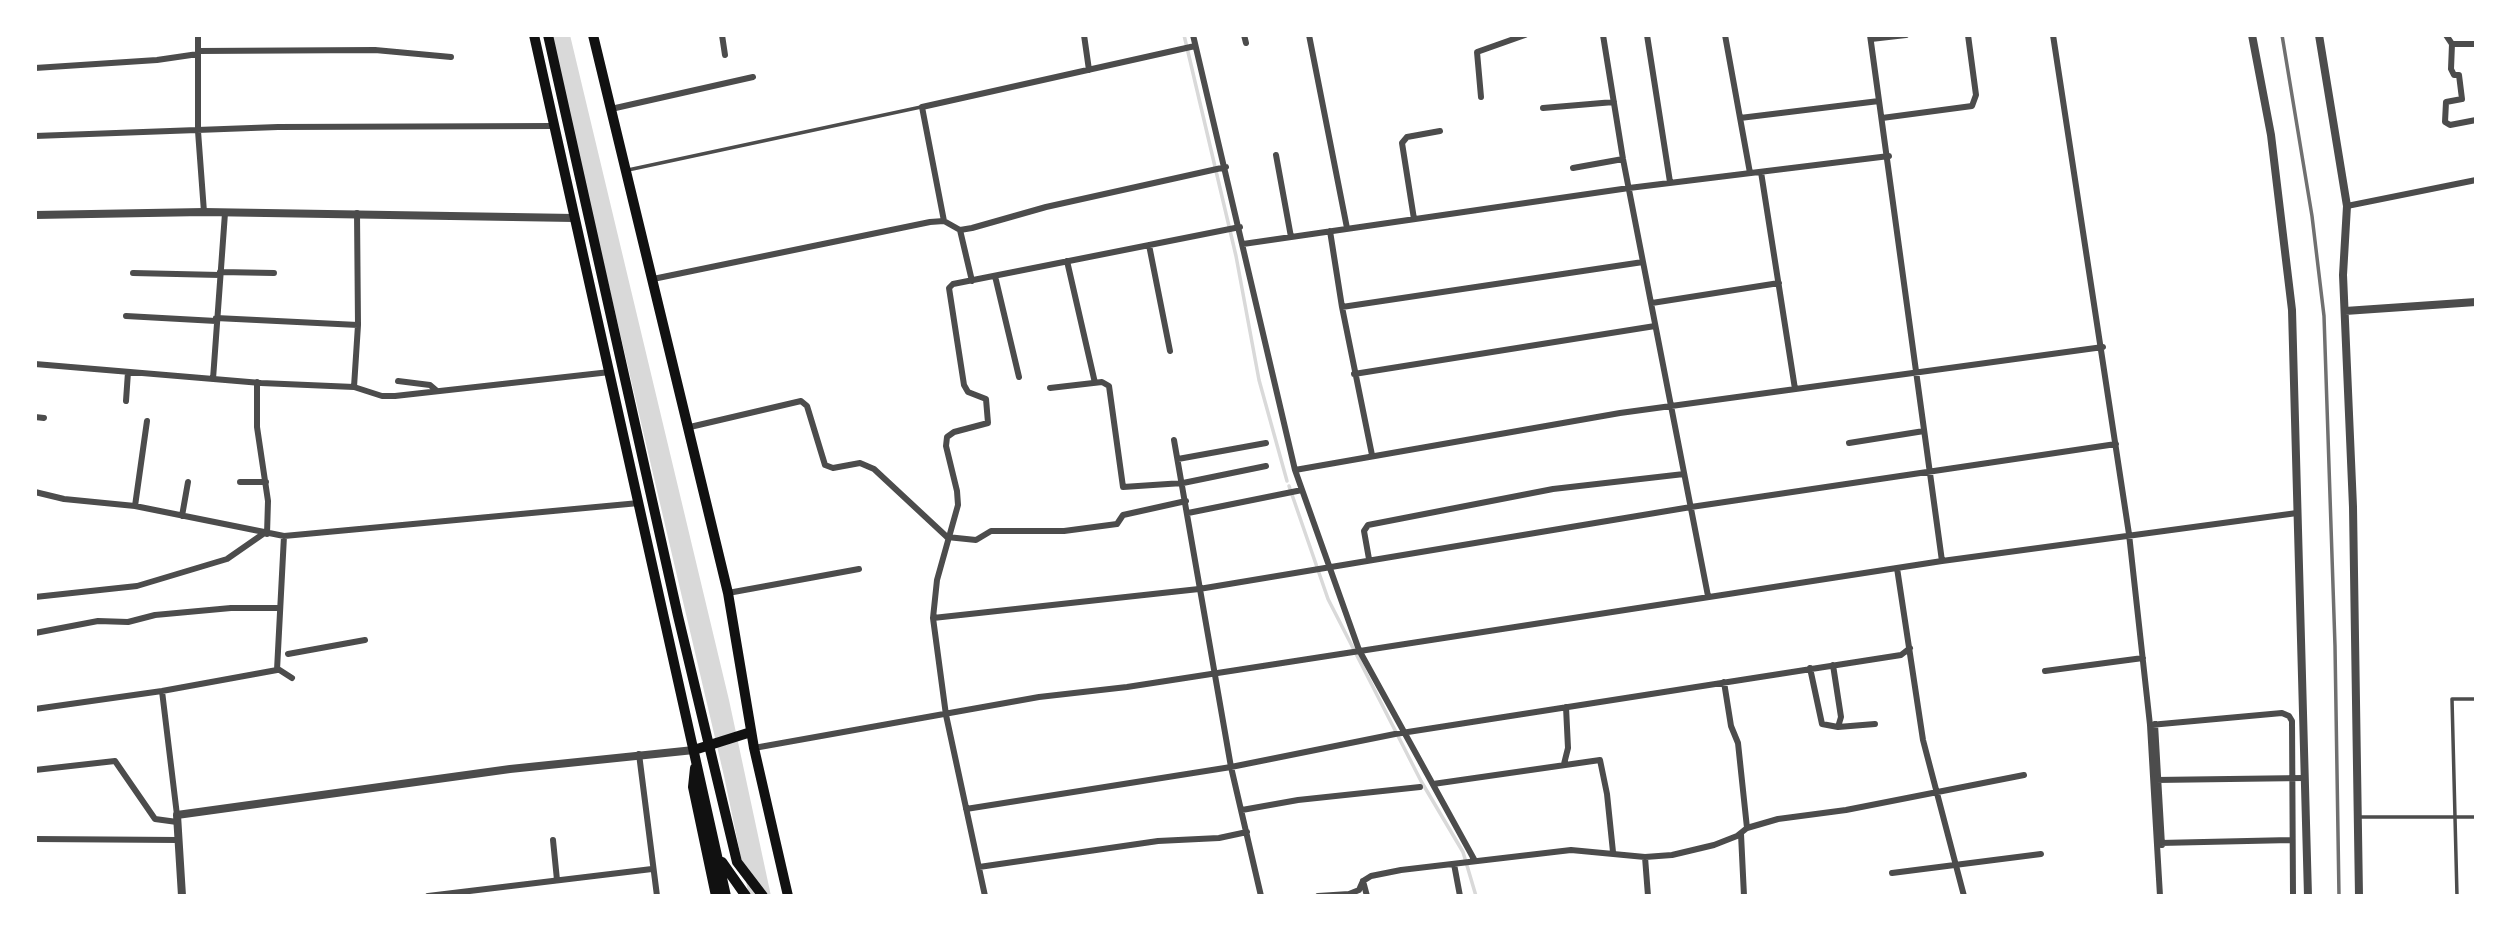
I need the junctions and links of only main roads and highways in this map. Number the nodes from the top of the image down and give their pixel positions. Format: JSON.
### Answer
{"nodes":[{"id":1,"x":534,"y":35,"type":"edge"},
{"id":2,"x":548,"y":35,"type":"edge"},
{"id":3,"x":593,"y":35,"type":"edge"},
{"id":4,"x":638,"y":432,"type":"junction"},
{"id":5,"x":624,"y":436,"type":"junction"},
{"id":6,"x":751,"y":732,"type":"junction"},
{"id":7,"x":711,"y":743,"type":"junction"},
{"id":8,"x":695,"y":755,"type":"junction"},
{"id":9,"x":717,"y":853,"type":"junction"},
{"id":10,"x":716,"y":896,"type":"edge"},
{"id":11,"x":726,"y":896,"type":"edge"},
{"id":12,"x":746,"y":896,"type":"edge"},
{"id":13,"x":763,"y":896,"type":"edge"},
{"id":14,"x":788,"y":896,"type":"edge"}],
"edges":[{"from":1,"to":5,"type":"main road"},
{"from":2,"to":4,"type":"main road"},
{"from":3,"to":6,"type":"main road"},
{"from":4,"to":5,"type":"main road"},
{"from":4,"to":7,"type":"main road"},
{"from":5,"to":8,"type":"main road"},
{"from":6,"to":7,"type":"main road"},
{"from":6,"to":14,"type":"main road"},
{"from":7,"to":8,"type":"main road"},
{"from":7,"to":13,"type":"main road"},
{"from":8,"to":9,"type":"main road"},
{"from":8,"to":10,"type":"main road"},
{"from":9,"to":11,"type":"main road"},
{"from":9,"to":12,"type":"main road"}]}
